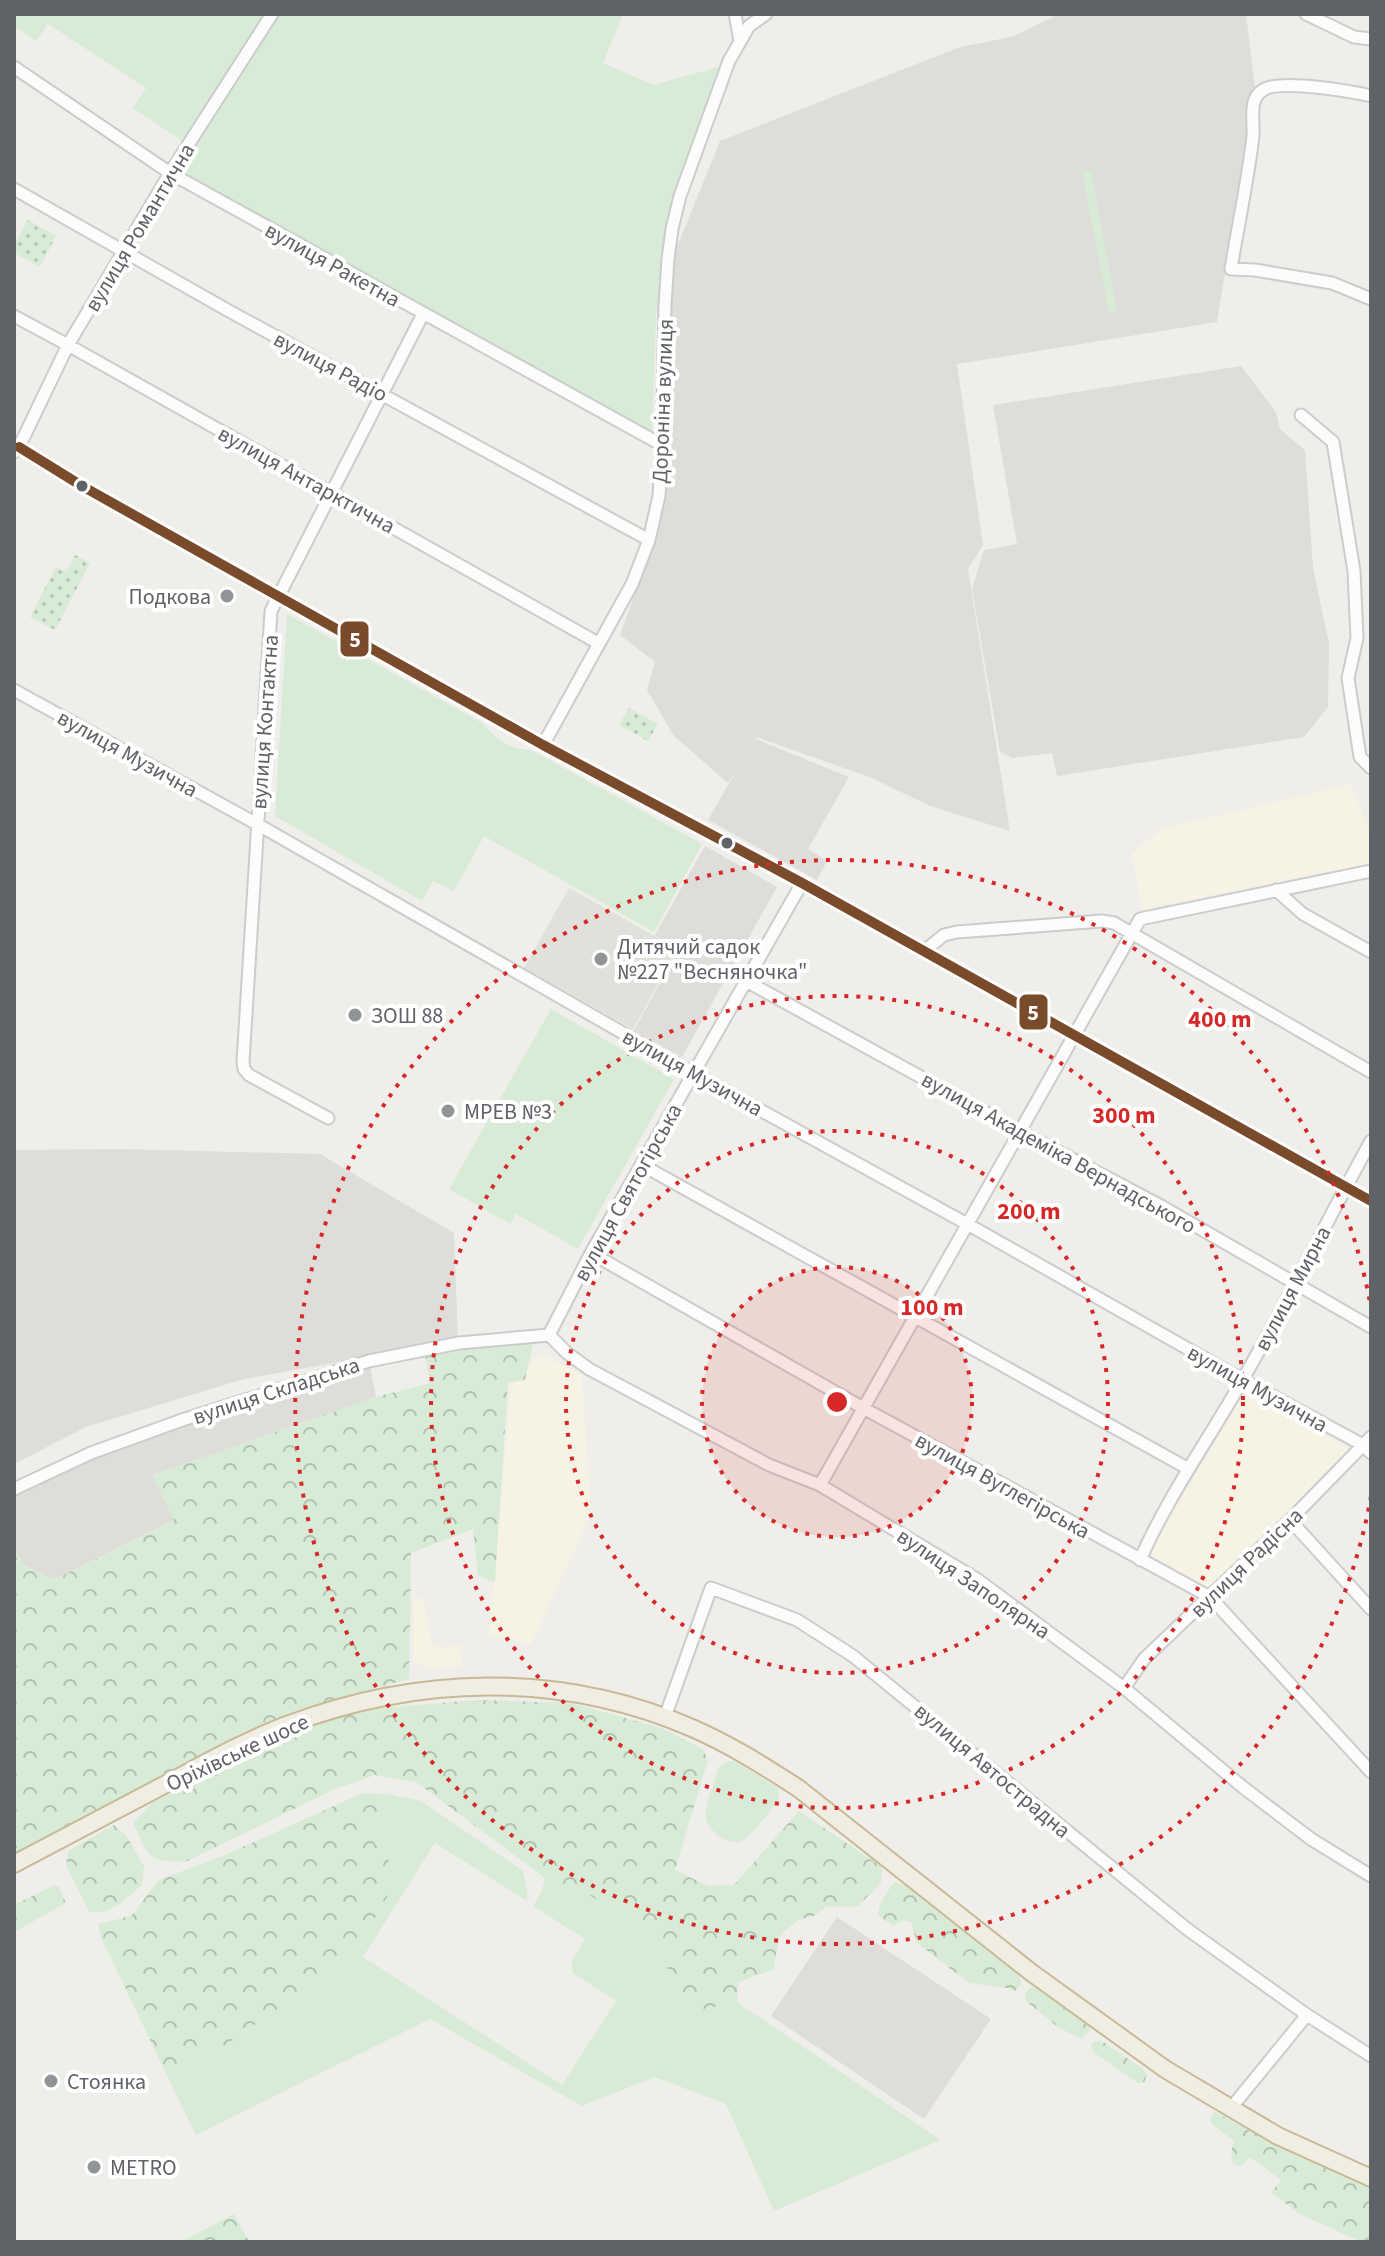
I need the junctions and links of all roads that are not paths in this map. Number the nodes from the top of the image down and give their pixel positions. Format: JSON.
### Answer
{"nodes":[{"id":1,"x":272,"y":14,"type":"edge"},
{"id":2,"x":735,"y":14,"type":"edge"},
{"id":3,"x":766,"y":14,"type":"edge"},
{"id":4,"x":1306,"y":14,"type":"edge"},
{"id":5,"x":1371,"y":39,"type":"edge"},
{"id":6,"x":740,"y":41,"type":"junction"},
{"id":7,"x":14,"y":67,"type":"edge"},
{"id":8,"x":1371,"y":96,"type":"edge"},
{"id":9,"x":170,"y":173,"type":"junction"},
{"id":10,"x":14,"y":189,"type":"edge"},
{"id":11,"x":124,"y":252,"type":"junction"},
{"id":12,"x":1371,"y":299,"type":"edge"},
{"id":13,"x":423,"y":314,"type":"junction"},
{"id":14,"x":14,"y":316,"type":"edge"},
{"id":15,"x":68,"y":345,"type":"junction"},
{"id":16,"x":381,"y":394,"type":"junction"},
{"id":17,"x":1301,"y":415,"type":"dead end"},
{"id":18,"x":662,"y":445,"type":"junction"},
{"id":19,"x":16,"y":448,"type":"edge"},
{"id":20,"x":331,"y":493,"type":"junction"},
{"id":21,"x":649,"y":540,"type":"junction"},
{"id":22,"x":277,"y":596,"type":"junction"},
{"id":23,"x":598,"y":643,"type":"junction"},
{"id":24,"x":14,"y":690,"type":"edge"},
{"id":25,"x":543,"y":745,"type":"junction"},
{"id":26,"x":1371,"y":768,"type":"edge"},
{"id":27,"x":257,"y":824,"type":"junction"},
{"id":28,"x":1371,"y":871,"type":"edge"},
{"id":29,"x":802,"y":883,"type":"junction"},
{"id":30,"x":1276,"y":890,"type":"junction"},
{"id":31,"x":1132,"y":934,"type":"junction"},
{"id":32,"x":924,"y":951,"type":"junction"},
{"id":33,"x":1371,"y":952,"type":"edge"},
{"id":34,"x":746,"y":981,"type":"junction"},
{"id":35,"x":1074,"y":1036,"type":"junction"},
{"id":36,"x":1371,"y":1072,"type":"edge"},
{"id":37,"x":693,"y":1073,"type":"junction"},
{"id":38,"x":328,"y":1118,"type":"dead end"},
{"id":39,"x":1021,"y":1132,"type":"junction"},
{"id":40,"x":1371,"y":1141,"type":"edge"},
{"id":41,"x":642,"y":1165,"type":"junction"},
{"id":42,"x":1346,"y":1187,"type":"junction"},
{"id":43,"x":1371,"y":1201,"type":"edge"},
{"id":44,"x":969,"y":1225,"type":"junction"},
{"id":45,"x":591,"y":1253,"type":"junction"},
{"id":46,"x":1295,"y":1284,"type":"junction"},
{"id":47,"x":917,"y":1317,"type":"junction"},
{"id":48,"x":1371,"y":1327,"type":"edge"},
{"id":49,"x":549,"y":1335,"type":"junction"},
{"id":50,"x":1243,"y":1380,"type":"junction"},
{"id":51,"x":865,"y":1409,"type":"junction"},
{"id":52,"x":1368,"y":1445,"type":"edge"},
{"id":53,"x":1187,"y":1468,"type":"junction"},
{"id":54,"x":820,"y":1485,"type":"junction"},
{"id":55,"x":14,"y":1489,"type":"edge"},
{"id":56,"x":1290,"y":1520,"type":"junction"},
{"id":57,"x":1140,"y":1560,"type":"junction"},
{"id":58,"x":1210,"y":1597,"type":"junction"},
{"id":59,"x":1371,"y":1609,"type":"edge"},
{"id":60,"x":1124,"y":1688,"type":"junction"},
{"id":61,"x":665,"y":1717,"type":"junction"},
{"id":62,"x":1371,"y":1772,"type":"edge"},
{"id":63,"x":14,"y":1864,"type":"edge"},
{"id":64,"x":1371,"y":1876,"type":"edge"},
{"id":65,"x":1307,"y":2015,"type":"junction"},
{"id":66,"x":1371,"y":2056,"type":"edge"},
{"id":67,"x":1231,"y":2108,"type":"junction"},
{"id":68,"x":1371,"y":2178,"type":"edge"}],
"edges":[{"from":1,"to":9,"type":"street","name":"вулиця Романтична"},
{"from":2,"to":6,"type":"street"},
{"from":3,"to":6,"type":"street","name":"Дороніна вулиця"},
{"from":4,"to":5,"type":"street"},
{"from":6,"to":18,"type":"street","name":"Дороніна вулиця"},
{"from":7,"to":9,"type":"street","name":"вулиця Ракетна"},
{"from":8,"to":12,"type":"street"},
{"from":9,"to":11,"type":"street","name":"вулиця Романтична"},
{"from":9,"to":13,"type":"street","name":"вулиця Ракетна"},
{"from":10,"to":11,"type":"street","name":"вулиця Радіо"},
{"from":11,"to":15,"type":"street","name":"вулиця Романтична"},
{"from":11,"to":16,"type":"street","name":"вулиця Радіо"},
{"from":13,"to":16,"type":"street","name":"вулиця Контактна"},
{"from":13,"to":18,"type":"street","name":"вулиця Ракетна"},
{"from":14,"to":15,"type":"street","name":"вулиця Антарктична"},
{"from":15,"to":19,"type":"street","name":"вулиця Романтична"},
{"from":15,"to":20,"type":"street","name":"вулиця Антарктична"},
{"from":16,"to":20,"type":"street","name":"вулиця Контактна"},
{"from":16,"to":21,"type":"street","name":"вулиця Радіо"},
{"from":17,"to":26,"type":"street"},
{"from":18,"to":21,"type":"street","name":"Дороніна вулиця"},
{"from":19,"to":22,"type":"street"},
{"from":20,"to":22,"type":"street","name":"вулиця Контактна"},
{"from":20,"to":23,"type":"street","name":"вулиця Антарктична"},
{"from":21,"to":23,"type":"street","name":"Дороніна вулиця"},
{"from":22,"to":25,"type":"street"},
{"from":22,"to":27,"type":"street","name":"вулиця Контактна"},
{"from":23,"to":25,"type":"street","name":"Дороніна вулиця"},
{"from":24,"to":27,"type":"street","name":"вулиця Музична"},
{"from":25,"to":29,"type":"street"},
{"from":27,"to":37,"type":"street","name":"вулиця Музична"},
{"from":27,"to":38,"type":"street","name":"вулиця Контактна"},
{"from":28,"to":30,"type":"street"},
{"from":29,"to":32,"type":"street"},
{"from":29,"to":34,"type":"street","name":"вулиця Святогірська"},
{"from":30,"to":31,"type":"street"},
{"from":30,"to":33,"type":"street"},
{"from":31,"to":32,"type":"street"},
{"from":31,"to":35,"type":"street"},
{"from":31,"to":36,"type":"street"},
{"from":32,"to":35,"type":"street"},
{"from":34,"to":37,"type":"street","name":"вулиця Святогірська"},
{"from":34,"to":39,"type":"street","name":"вулиця Академіка Вернадського"},
{"from":35,"to":39,"type":"street"},
{"from":35,"to":42,"type":"street"},
{"from":37,"to":41,"type":"street","name":"вулиця Святогірська"},
{"from":37,"to":44,"type":"street","name":"вулиця Музична"},
{"from":39,"to":44,"type":"street"},
{"from":39,"to":46,"type":"street","name":"вулиця Академіка Вернадського"},
{"from":40,"to":42,"type":"street","name":"вулиця Мирна"},
{"from":41,"to":45,"type":"street","name":"вулиця Святогірська"},
{"from":41,"to":47,"type":"street"},
{"from":42,"to":43,"type":"street"},
{"from":42,"to":46,"type":"street","name":"вулиця Мирна"},
{"from":44,"to":47,"type":"street"},
{"from":44,"to":50,"type":"street","name":"вулиця Музична"},
{"from":45,"to":49,"type":"street","name":"вулиця Святогірська"},
{"from":45,"to":51,"type":"street","name":"вулиця Вуглегірська"},
{"from":46,"to":48,"type":"street","name":"вулиця Академіка Вернадського"},
{"from":46,"to":50,"type":"street","name":"вулиця Мирна"},
{"from":47,"to":51,"type":"street"},
{"from":47,"to":53,"type":"street"},
{"from":49,"to":54,"type":"street","name":"вулиця Заполярна"},
{"from":49,"to":55,"type":"street","name":"вулиця Складська"},
{"from":50,"to":52,"type":"street","name":"вулиця Музична"},
{"from":50,"to":53,"type":"street","name":"вулиця Мирна"},
{"from":51,"to":54,"type":"street"},
{"from":51,"to":57,"type":"street","name":"вулиця Вуглегірська"},
{"from":52,"to":56,"type":"street","name":"вулиця Радісна"},
{"from":53,"to":57,"type":"street","name":"вулиця Мирна"},
{"from":54,"to":60,"type":"street","name":"вулиця Заполярна"},
{"from":56,"to":58,"type":"street","name":"вулиця Радісна"},
{"from":56,"to":59,"type":"street"},
{"from":57,"to":58,"type":"street","name":"вулиця Вуглегірська"},
{"from":58,"to":60,"type":"street","name":"вулиця Радісна"},
{"from":58,"to":62,"type":"street","name":"вулиця Вуглегірська"},
{"from":60,"to":64,"type":"street","name":"вулиця Заполярна"},
{"from":61,"to":63,"type":"highway","name":"Оріхівське шосе"},
{"from":61,"to":65,"type":"street","name":"вулиця Автострадна"},
{"from":61,"to":67,"type":"highway","name":"Оріхівське шосе"},
{"from":65,"to":66,"type":"street","name":"вулиця Автострадна"},
{"from":65,"to":67,"type":"street"},
{"from":67,"to":68,"type":"highway","name":"Оріхівське шосе"}]}
